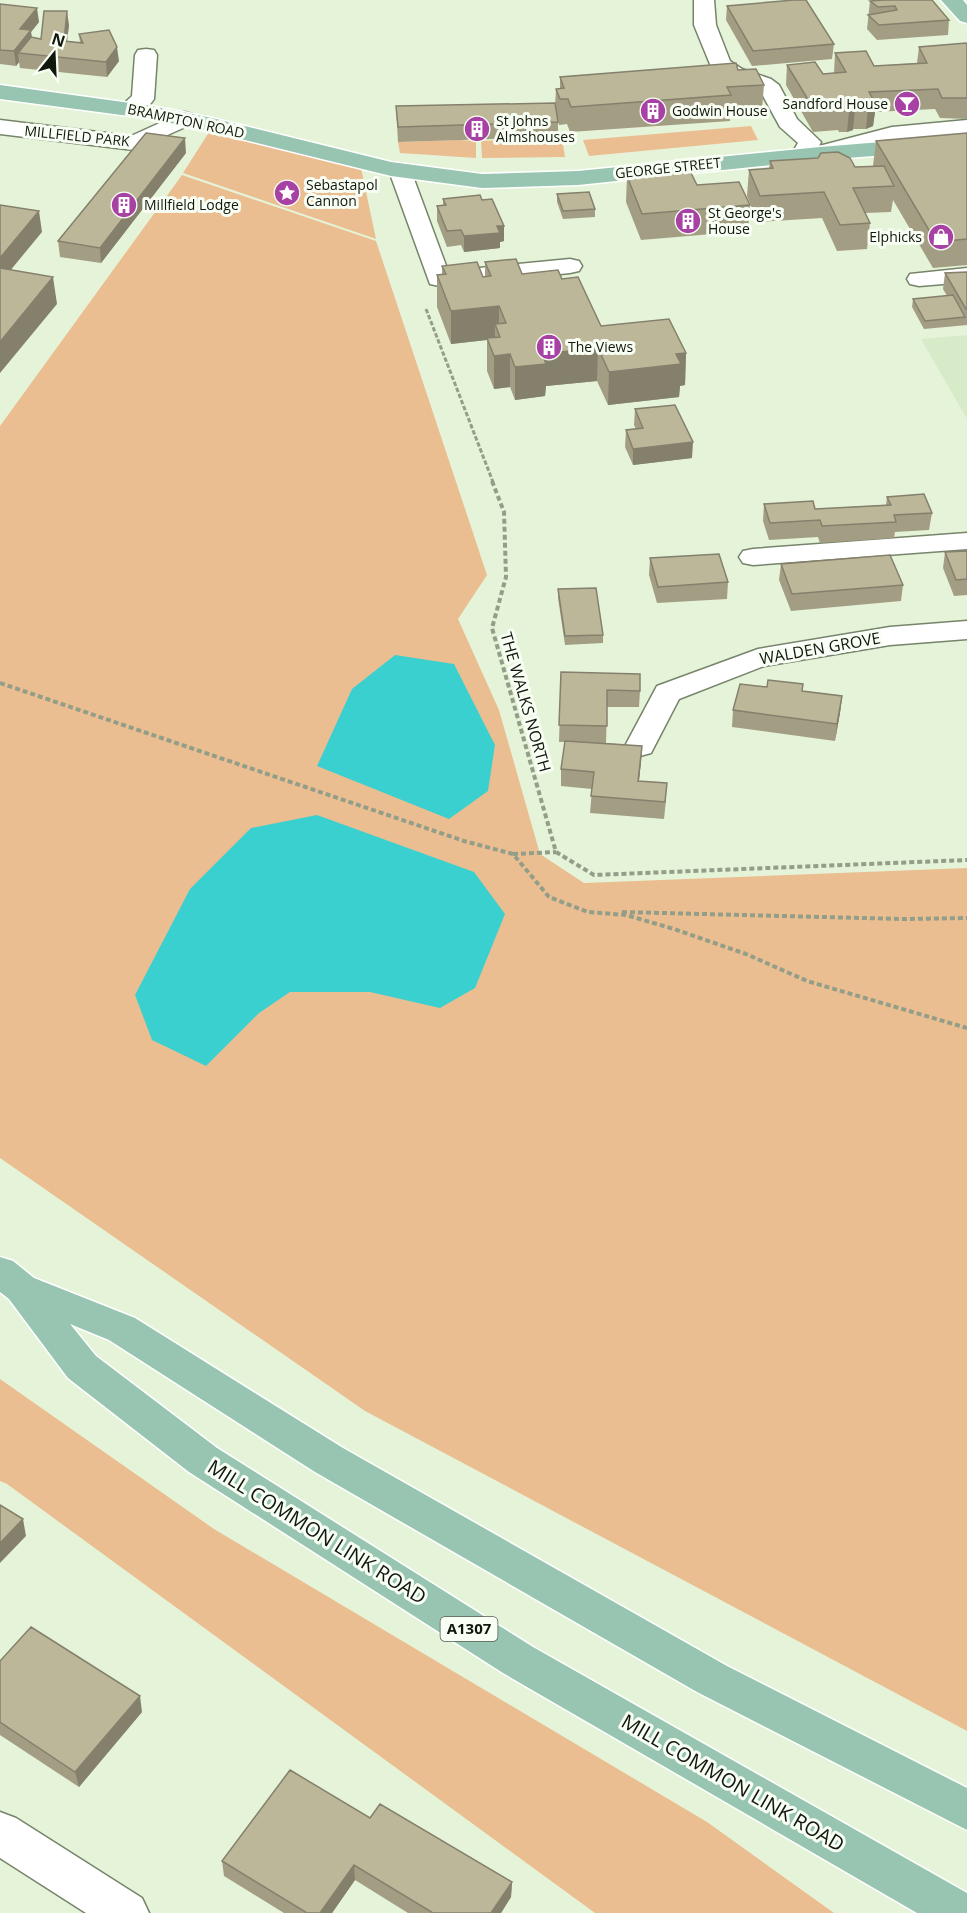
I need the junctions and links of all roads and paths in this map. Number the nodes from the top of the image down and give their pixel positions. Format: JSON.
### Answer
{"nodes":[{"id":1,"x":704,"y":0,"type":"edge"},
{"id":2,"x":951,"y":0,"type":"edge"},
{"id":3,"x":967,"y":17,"type":"edge"},
{"id":4,"x":146,"y":55,"type":"dead end"},
{"id":5,"x":0,"y":92,"type":"edge"},
{"id":6,"x":130,"y":108,"type":"junction"},
{"id":7,"x":184,"y":119,"type":"junction"},
{"id":8,"x":0,"y":127,"type":"edge"},
{"id":9,"x":963,"y":138,"type":"edge"},
{"id":10,"x":811,"y":154,"type":"junction"},
{"id":11,"x":370,"y":165,"type":"joint"},
{"id":12,"x":400,"y":171,"type":"junction"},
{"id":13,"x":570,"y":266,"type":"dead end"},
{"id":14,"x":967,"y":275,"type":"edge"},
{"id":15,"x":919,"y":279,"type":"dead end"},
{"id":16,"x":426,"y":309,"type":"dead end"},
{"id":17,"x":967,"y":541,"type":"edge"},
{"id":18,"x":753,"y":557,"type":"dead end"},
{"id":19,"x":967,"y":630,"type":"edge"},
{"id":20,"x":0,"y":683,"type":"edge"},
{"id":21,"x":640,"y":746,"type":"edge"},
{"id":22,"x":556,"y":852,"type":"junction"},
{"id":23,"x":513,"y":854,"type":"junction"},
{"id":24,"x":540,"y":854,"type":"dead end"},
{"id":25,"x":967,"y":861,"type":"edge"},
{"id":26,"x":588,"y":912,"type":"junction"},
{"id":27,"x":967,"y":918,"type":"edge"},
{"id":28,"x":967,"y":1028,"type":"edge"},
{"id":29,"x":11,"y":1280,"type":"edge"},
{"id":30,"x":967,"y":1810,"type":"edge"},
{"id":31,"x":0,"y":1833,"type":"edge"},
{"id":32,"x":126,"y":1913,"type":"edge"},
{"id":33,"x":959,"y":1913,"type":"edge"}],
"edges":[{"from":1,"to":10,"type":"street"},
{"from":2,"to":3,"type":"main road"},
{"from":4,"to":6,"type":"street"},
{"from":5,"to":6,"type":"main road","name":"BRAMPTON ROAD"},
{"from":6,"to":7,"type":"main road","name":"BRAMPTON ROAD"},
{"from":7,"to":8,"type":"street","name":"MILLFIELD PARK"},
{"from":7,"to":11,"type":"main road","name":"BRAMPTON ROAD"},
{"from":9,"to":10,"type":"main road","name":"GEORGE STREET"},
{"from":10,"to":12,"type":"main road","name":"GEORGE STREET"},
{"from":11,"to":12,"type":"main road","name":"GEORGE STREET"},
{"from":12,"to":13,"type":"street"},
{"from":14,"to":15,"type":"street"},
{"from":16,"to":22,"type":"path","name":"THE WALKS NORTH"},
{"from":17,"to":18,"type":"street"},
{"from":19,"to":21,"type":"street","name":"WALDEN GROVE"},
{"from":20,"to":23,"type":"path"},
{"from":22,"to":23,"type":"path"},
{"from":22,"to":24,"type":"path"},
{"from":22,"to":25,"type":"path"},
{"from":23,"to":26,"type":"path"},
{"from":26,"to":27,"type":"path"},
{"from":26,"to":28,"type":"path"},
{"from":29,"to":30,"type":"main road","name":"MILL COMMON LINK ROAD","number":"A1307"},
{"from":29,"to":33,"type":"main road","name":"MILL COMMON LINK ROAD","number":"A1307"},
{"from":31,"to":32,"type":"street"}]}
